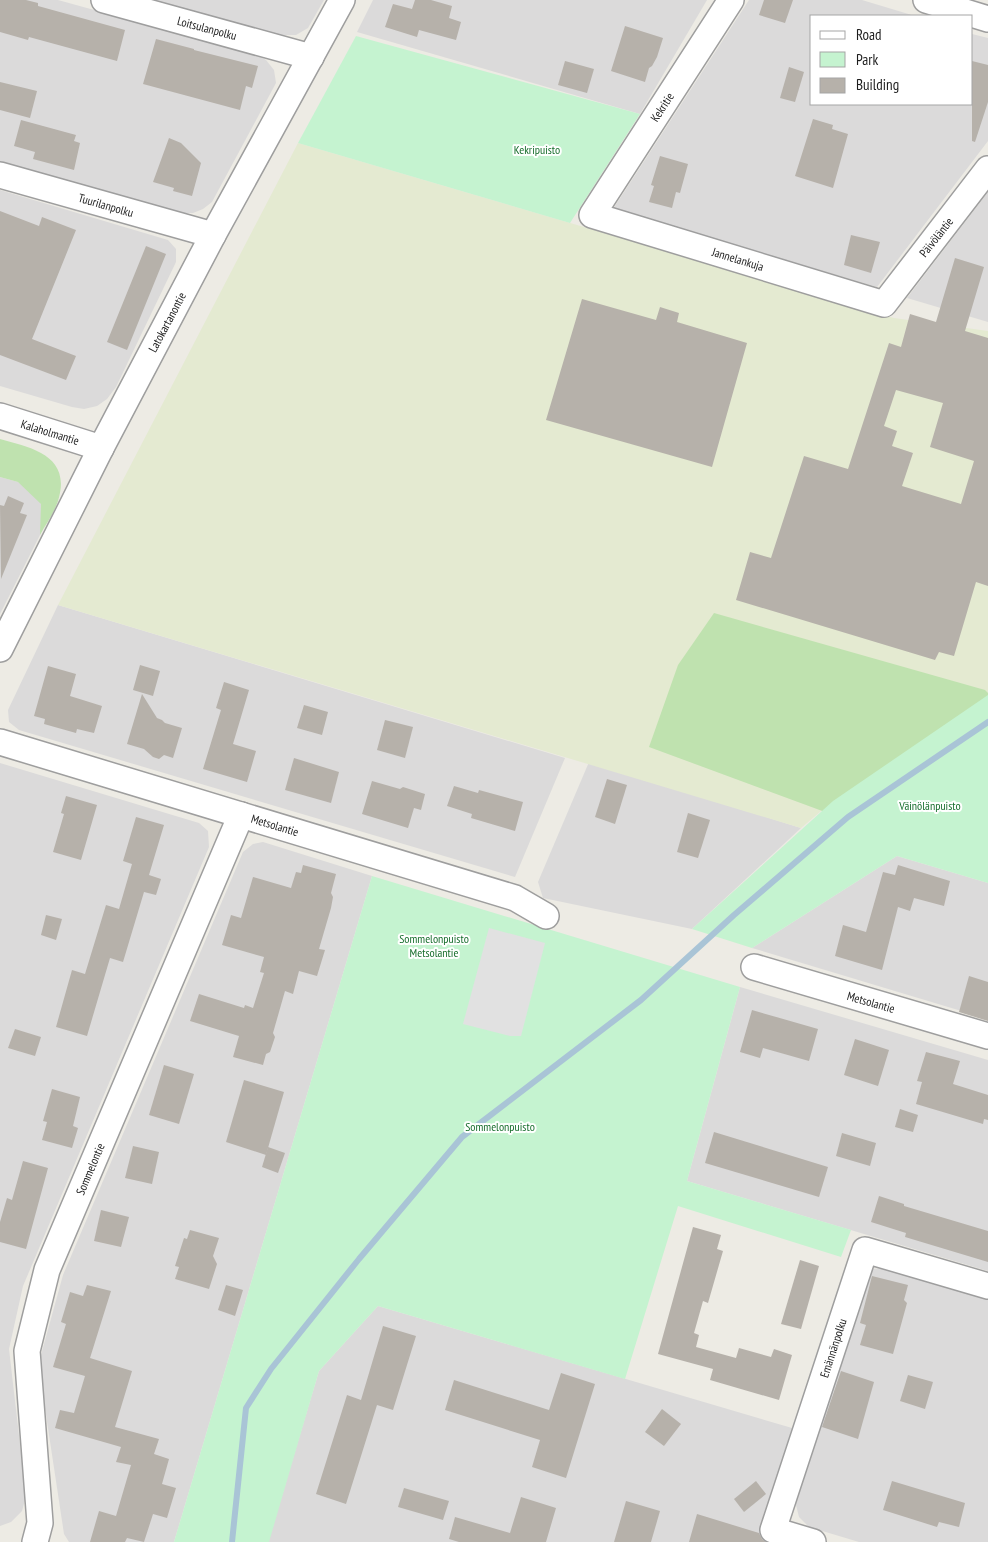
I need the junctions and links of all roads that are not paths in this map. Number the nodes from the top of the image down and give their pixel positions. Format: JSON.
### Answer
{"nodes":[{"id":1,"x":104,"y":0,"type":"edge"},
{"id":2,"x":342,"y":0,"type":"edge"},
{"id":3,"x":732,"y":0,"type":"edge"},
{"id":4,"x":926,"y":0,"type":"edge"},
{"id":5,"x":988,"y":19,"type":"edge"},
{"id":6,"x":311,"y":57,"type":"junction"},
{"id":7,"x":988,"y":169,"type":"edge"},
{"id":8,"x":0,"y":175,"type":"edge"},
{"id":9,"x":592,"y":215,"type":"joint"},
{"id":10,"x":213,"y":235,"type":"junction"},
{"id":11,"x":884,"y":304,"type":"joint"},
{"id":12,"x":0,"y":416,"type":"edge"},
{"id":13,"x":101,"y":448,"type":"junction"},
{"id":14,"x":0,"y":648,"type":"edge"},
{"id":15,"x":0,"y":742,"type":"edge"},
{"id":16,"x":241,"y":815,"type":"junction"},
{"id":17,"x":546,"y":916,"type":"dead end"},
{"id":18,"x":754,"y":967,"type":"dead end"},
{"id":19,"x":988,"y":1036,"type":"edge"},
{"id":20,"x":988,"y":1286,"type":"edge"},
{"id":21,"x":35,"y":1542,"type":"edge"},
{"id":22,"x":813,"y":1542,"type":"edge"}],
"edges":[{"from":1,"to":6,"type":"street","name":"Loitsulanpolku"},
{"from":2,"to":6,"type":"street","name":"Latokartanontie"},
{"from":3,"to":9,"type":"street","name":"Kekritie"},
{"from":4,"to":5,"type":"street"},
{"from":6,"to":10,"type":"street","name":"Latokartanontie"},
{"from":7,"to":11,"type":"street","name":"Päivöläntie"},
{"from":8,"to":10,"type":"street","name":"Tuurilanpolku"},
{"from":9,"to":11,"type":"street","name":"Jannelankuja"},
{"from":10,"to":13,"type":"street","name":"Latokartanontie"},
{"from":12,"to":13,"type":"street","name":"Kalaholmantie"},
{"from":13,"to":14,"type":"street","name":"Latokartanontie"},
{"from":15,"to":16,"type":"street","name":"Metsolantie"},
{"from":16,"to":17,"type":"street","name":"Metsolantie"},
{"from":16,"to":21,"type":"street","name":"Sommelontie"},
{"from":18,"to":19,"type":"street","name":"Metsolantie"},
{"from":20,"to":22,"type":"street","name":"Emännänpolku"}]}
